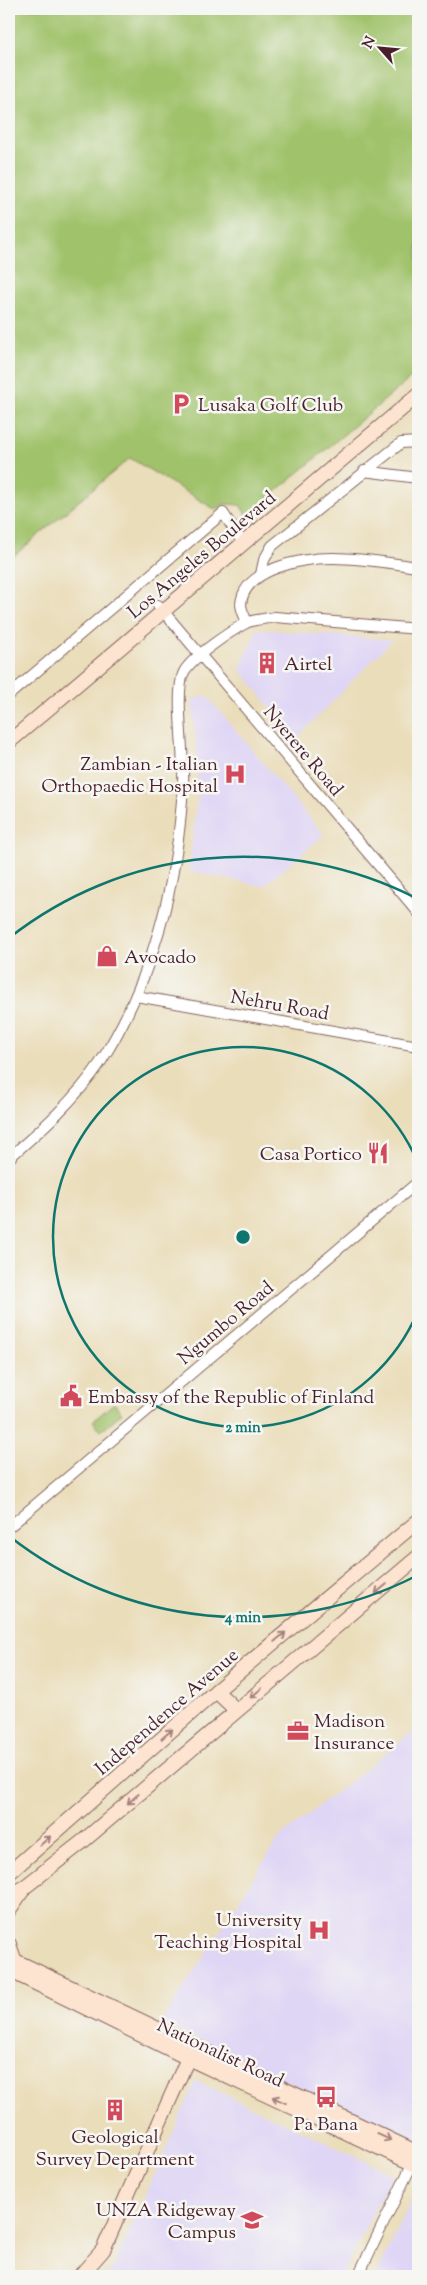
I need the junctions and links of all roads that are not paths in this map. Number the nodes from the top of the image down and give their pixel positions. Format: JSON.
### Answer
{"nodes":[{"id":1,"x":418,"y":385,"type":"edge"},
{"id":2,"x":418,"y":395,"type":"edge"},
{"id":3,"x":418,"y":442,"type":"edge"},
{"id":4,"x":364,"y":471,"type":"junction"},
{"id":5,"x":418,"y":478,"type":"edge"},
{"id":6,"x":241,"y":540,"type":"junction"},
{"id":7,"x":418,"y":567,"type":"edge"},
{"id":8,"x":261,"y":574,"type":"junction"},
{"id":9,"x":160,"y":608,"type":"junction"},
{"id":10,"x":247,"y":622,"type":"junction"},
{"id":11,"x":418,"y":629,"type":"edge"},
{"id":12,"x":201,"y":655,"type":"junction"},
{"id":13,"x":9,"y":695,"type":"edge"},
{"id":14,"x":9,"y":730,"type":"edge"},
{"id":15,"x":9,"y":742,"type":"edge"},
{"id":16,"x":418,"y":912,"type":"edge"},
{"id":17,"x":136,"y":996,"type":"junction"},
{"id":18,"x":418,"y":1046,"type":"edge"},
{"id":19,"x":9,"y":1158,"type":"edge"},
{"id":20,"x":418,"y":1182,"type":"edge"},
{"id":21,"x":418,"y":1521,"type":"edge"},
{"id":22,"x":9,"y":1527,"type":"edge"},
{"id":23,"x":418,"y":1557,"type":"edge"},
{"id":24,"x":216,"y":1691,"type":"junction"},
{"id":25,"x":236,"y":1710,"type":"junction"},
{"id":26,"x":9,"y":1873,"type":"edge"},
{"id":27,"x":26,"y":1886,"type":"junction"},
{"id":28,"x":9,"y":1896,"type":"edge"},
{"id":29,"x":9,"y":1910,"type":"edge"},
{"id":30,"x":9,"y":1944,"type":"edge"},
{"id":31,"x":11,"y":1963,"type":"edge"},
{"id":32,"x":190,"y":2053,"type":"junction"},
{"id":33,"x":417,"y":2159,"type":"edge"},
{"id":34,"x":80,"y":2276,"type":"edge"},
{"id":35,"x":358,"y":2276,"type":"edge"}],
"edges":[{"from":1,"to":6,"type":"main road","name":"Los Angeles Boulevard"},
{"from":2,"to":6,"type":"main road","name":"Los Angeles Boulevard"},
{"from":3,"to":4,"type":"street"},
{"from":4,"to":5,"type":"street"},
{"from":4,"to":8,"type":"street"},
{"from":6,"to":9,"type":"main road","name":"Los Angeles Boulevard"},
{"from":6,"to":13,"type":"street"},
{"from":7,"to":8,"type":"street"},
{"from":8,"to":10,"type":"street"},
{"from":9,"to":12,"type":"street","name":"Nyerere Road"},
{"from":9,"to":14,"type":"main road","name":"Los Angeles Boulevard"},
{"from":9,"to":15,"type":"main road","name":"Los Angeles Boulevard"},
{"from":10,"to":11,"type":"street"},
{"from":10,"to":12,"type":"street"},
{"from":12,"to":16,"type":"street","name":"Nyerere Road"},
{"from":12,"to":17,"type":"street"},
{"from":17,"to":18,"type":"street","name":"Nehru Road"},
{"from":17,"to":19,"type":"street"},
{"from":20,"to":22,"type":"street","name":"Ngumbo Road"},
{"from":24,"to":21,"type":"main road","name":"Independence Avenue","one_way":true},
{"from":23,"to":25,"type":"main road","one_way":true},
{"from":24,"to":25,"type":"main road"},
{"from":26,"to":24,"type":"main road","name":"Independence Avenue","one_way":true},
{"from":25,"to":27,"type":"main road","one_way":true},
{"from":27,"to":28,"type":"main road"},
{"from":27,"to":29,"type":"main road"},
{"from":30,"to":31,"type":"main road"},
{"from":31,"to":32,"type":"main road","name":"Nationalist Road"},
{"from":32,"to":33,"type":"main road","name":"Nationalist Road"},
{"from":32,"to":34,"type":"main road"},
{"from":33,"to":35,"type":"street"}]}
